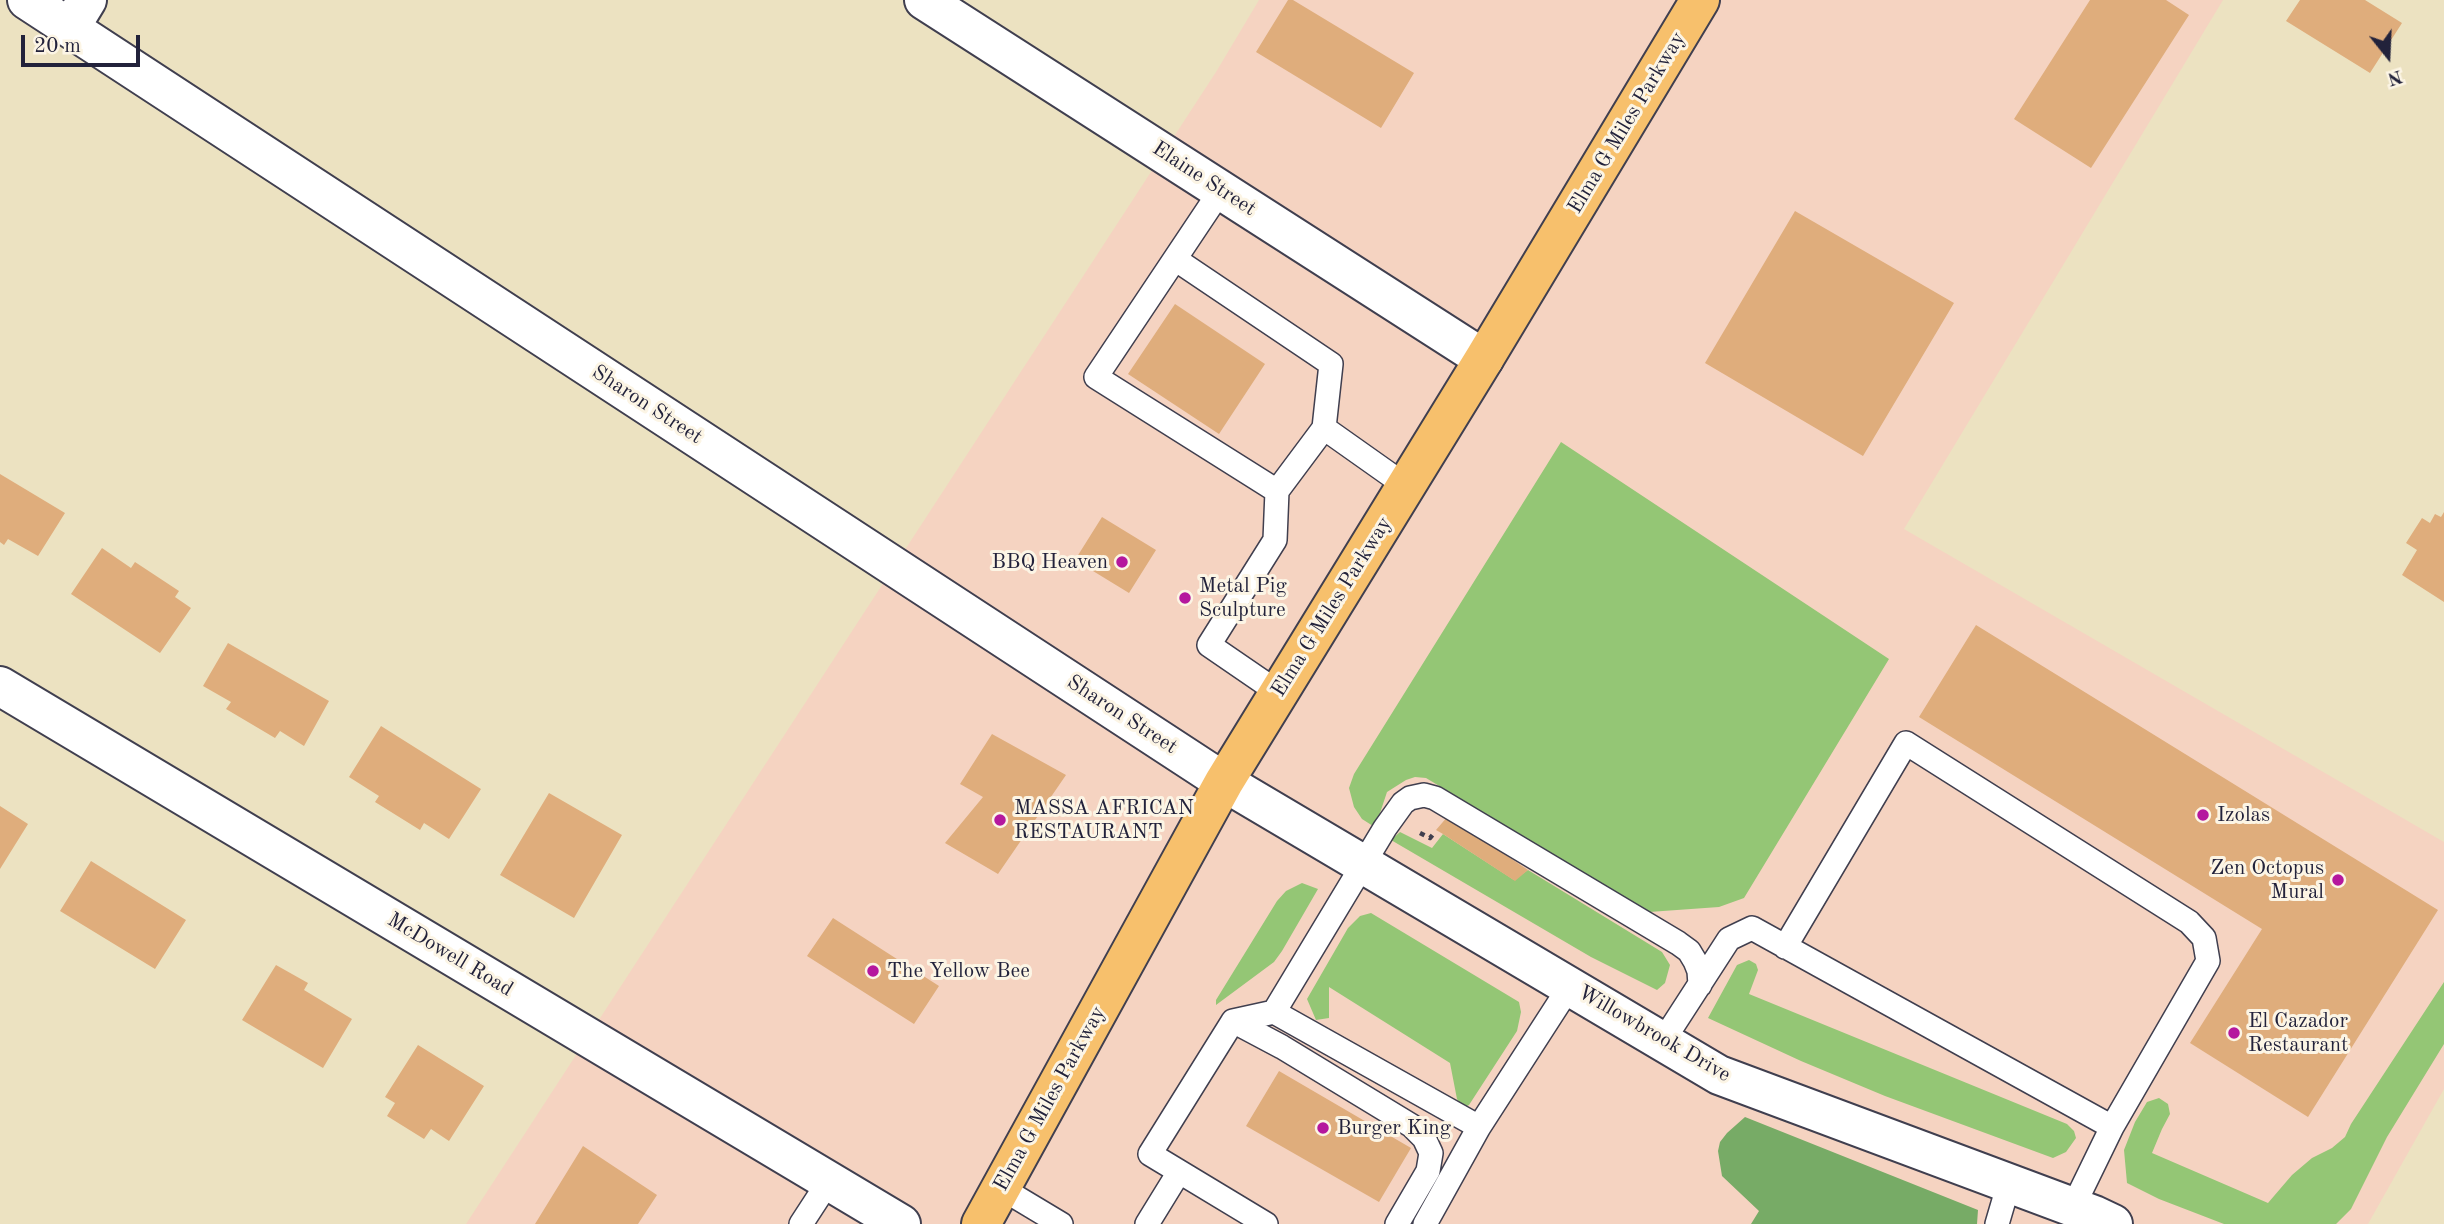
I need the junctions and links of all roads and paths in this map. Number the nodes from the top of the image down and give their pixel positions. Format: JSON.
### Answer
{"nodes":[{"id":1,"x":27,"y":0,"type":"edge"},
{"id":2,"x":924,"y":0,"type":"edge"},
{"id":3,"x":1700,"y":0,"type":"edge"},
{"id":4,"x":79,"y":14,"type":"edge"},
{"id":5,"x":1221,"y":190,"type":"junction"},
{"id":6,"x":1175,"y":260,"type":"junction"},
{"id":7,"x":1484,"y":359,"type":"junction"},
{"id":8,"x":1324,"y":428,"type":"junction"},
{"id":9,"x":1406,"y":486,"type":"junction"},
{"id":10,"x":1277,"y":491,"type":"junction"},
{"id":11,"x":0,"y":686,"type":"edge"},
{"id":12,"x":1279,"y":693,"type":"junction"},
{"id":13,"x":1224,"y":782,"type":"junction"},
{"id":14,"x":1363,"y":864,"type":"junction"},
{"id":15,"x":1785,"y":947,"type":"junction"},
{"id":16,"x":1700,"y":985,"type":"junction"},
{"id":17,"x":1570,"y":986,"type":"junction"},
{"id":18,"x":1274,"y":1012,"type":"junction"},
{"id":19,"x":1233,"y":1021,"type":"junction"},
{"id":20,"x":1663,"y":1041,"type":"junction"},
{"id":21,"x":1479,"y":1127,"type":"junction"},
{"id":22,"x":2112,"y":1127,"type":"junction"},
{"id":23,"x":1179,"y":1172,"type":"junction"},
{"id":24,"x":829,"y":1181,"type":"junction"},
{"id":25,"x":2009,"y":1183,"type":"junction"},
{"id":26,"x":1000,"y":1188,"type":"junction"},
{"id":27,"x":2073,"y":1207,"type":"junction"},
{"id":28,"x":801,"y":1224,"type":"edge"},
{"id":29,"x":901,"y":1224,"type":"edge"},
{"id":30,"x":981,"y":1224,"type":"edge"},
{"id":31,"x":1061,"y":1224,"type":"edge"},
{"id":32,"x":1147,"y":1224,"type":"edge"},
{"id":33,"x":1266,"y":1224,"type":"edge"},
{"id":34,"x":1397,"y":1224,"type":"edge"},
{"id":35,"x":1425,"y":1224,"type":"edge"},
{"id":36,"x":1997,"y":1224,"type":"edge"},
{"id":37,"x":2113,"y":1224,"type":"edge"}],
"edges":[{"from":1,"to":4,"type":"street","name":"Sharon Street"},
{"from":2,"to":5,"type":"street","name":"Elaine Street"},
{"from":3,"to":7,"type":"main road","name":"Elma G Miles Parkway"},
{"from":4,"to":13,"type":"street","name":"Sharon Street"},
{"from":5,"to":6,"type":"lane"},
{"from":5,"to":7,"type":"street","name":"Elaine Street"},
{"from":6,"to":8,"type":"lane"},
{"from":6,"to":10,"type":"lane"},
{"from":7,"to":9,"type":"main road","name":"Elma G Miles Parkway"},
{"from":8,"to":9,"type":"lane"},
{"from":8,"to":10,"type":"lane"},
{"from":9,"to":12,"type":"main road","name":"Elma G Miles Parkway"},
{"from":10,"to":12,"type":"lane"},
{"from":11,"to":24,"type":"street","name":"McDowell Road"},
{"from":12,"to":13,"type":"main road","name":"Elma G Miles Parkway"},
{"from":13,"to":14,"type":"street","name":"Willowbrook Drive"},
{"from":13,"to":26,"type":"main road","name":"Elma G Miles Parkway"},
{"from":14,"to":16,"type":"lane"},
{"from":14,"to":17,"type":"street","name":"Willowbrook Drive"},
{"from":14,"to":18,"type":"lane"},
{"from":15,"to":16,"type":"lane"},
{"from":15,"to":22,"type":"lane"},
{"from":15,"to":22,"type":"lane"},
{"from":16,"to":20,"type":"lane"},
{"from":17,"to":20,"type":"street","name":"Willowbrook Drive"},
{"from":17,"to":21,"type":"lane"},
{"from":18,"to":19,"type":"lane"},
{"from":18,"to":21,"type":"lane"},
{"from":19,"to":23,"type":"lane"},
{"from":19,"to":34,"type":"lane"},
{"from":20,"to":25,"type":"street","name":"Willowbrook Drive"},
{"from":21,"to":35,"type":"lane"},
{"from":22,"to":27,"type":"lane"},
{"from":23,"to":32,"type":"lane"},
{"from":23,"to":33,"type":"lane"},
{"from":24,"to":28,"type":"lane"},
{"from":24,"to":29,"type":"street","name":"McDowell Road"},
{"from":25,"to":27,"type":"street","name":"Willowbrook Drive"},
{"from":25,"to":36,"type":"lane"},
{"from":26,"to":30,"type":"main road","name":"Elma G Miles Parkway"},
{"from":26,"to":31,"type":"lane"},
{"from":27,"to":37,"type":"street","name":"Willowbrook Drive"}]}
